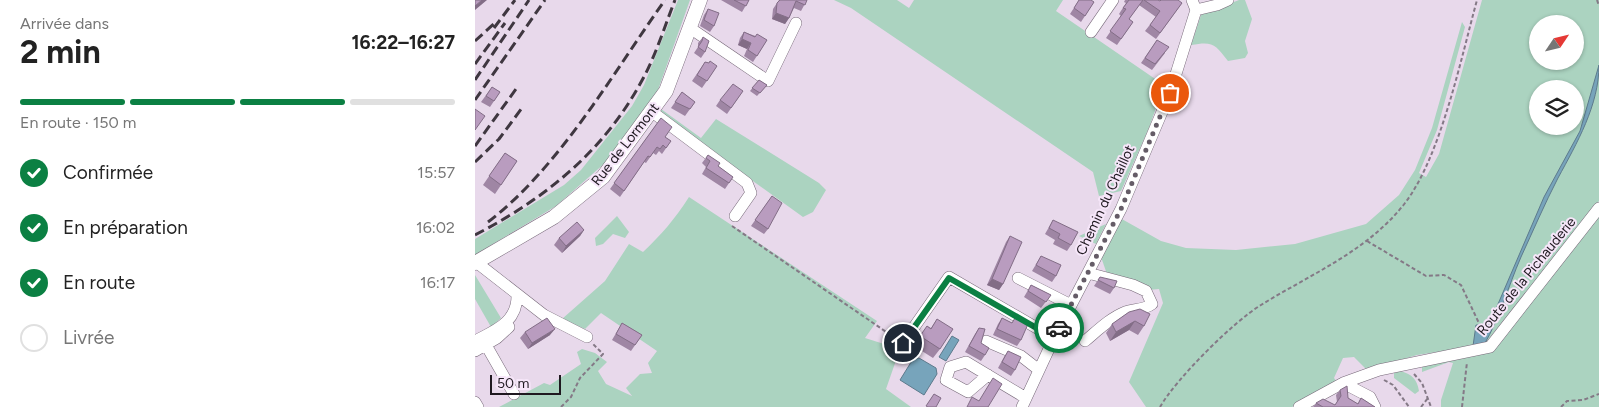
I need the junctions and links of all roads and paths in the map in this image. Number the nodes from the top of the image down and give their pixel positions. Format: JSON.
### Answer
{"nodes":[{"id":1,"x":700,"y":0,"type":"edge"},
{"id":2,"x":1113,"y":0,"type":"edge"},
{"id":3,"x":1229,"y":0,"type":"edge"},
{"id":4,"x":1477,"y":0,"type":"edge"},
{"id":5,"x":1597,"y":0,"type":"edge"},
{"id":6,"x":1194,"y":5,"type":"edge"},
{"id":7,"x":1599,"y":6,"type":"edge"},
{"id":8,"x":797,"y":22,"type":"dead end"},
{"id":9,"x":691,"y":28,"type":"junction"},
{"id":10,"x":1091,"y":32,"type":"dead end"},
{"id":11,"x":651,"y":111,"type":"junction"},
{"id":12,"x":1599,"y":208,"type":"edge"},
{"id":13,"x":735,"y":216,"type":"joint"},
{"id":14,"x":1367,"y":241,"type":"junction"},
{"id":15,"x":475,"y":262,"type":"edge"},
{"id":16,"x":1088,"y":273,"type":"junction"},
{"id":17,"x":1018,"y":278,"type":"dead end"},
{"id":18,"x":517,"y":294,"type":"junction"},
{"id":19,"x":1071,"y":305,"type":"junction"},
{"id":20,"x":587,"y":336,"type":"joint"},
{"id":21,"x":1054,"y":338,"type":"junction"},
{"id":22,"x":986,"y":342,"type":"dead end"},
{"id":23,"x":1085,"y":342,"type":"dead end"},
{"id":24,"x":481,"y":343,"type":"edge"},
{"id":25,"x":903,"y":343,"type":"joint"},
{"id":26,"x":1490,"y":347,"type":"junction"},
{"id":27,"x":475,"y":352,"type":"edge"},
{"id":28,"x":1468,"y":352,"type":"junction"},
{"id":29,"x":1405,"y":365,"type":"junction"},
{"id":30,"x":1039,"y":370,"type":"junction"},
{"id":31,"x":1368,"y":374,"type":"junction"},
{"id":32,"x":988,"y":375,"type":"dead end"},
{"id":33,"x":1343,"y":384,"type":"junction"},
{"id":34,"x":514,"y":394,"type":"dead end"},
{"id":35,"x":1599,"y":394,"type":"edge"},
{"id":36,"x":1428,"y":398,"type":"junction"},
{"id":37,"x":475,"y":402,"type":"edge"},
{"id":38,"x":1024,"y":403,"type":"edge"},
{"id":39,"x":478,"y":407,"type":"edge"},
{"id":40,"x":561,"y":407,"type":"edge"},
{"id":41,"x":1160,"y":407,"type":"edge"},
{"id":42,"x":1299,"y":407,"type":"edge"},
{"id":43,"x":1375,"y":407,"type":"edge"},
{"id":44,"x":1409,"y":407,"type":"edge"},
{"id":45,"x":1421,"y":407,"type":"edge"},
{"id":46,"x":1431,"y":407,"type":"edge"},
{"id":47,"x":1463,"y":407,"type":"edge"},
{"id":48,"x":1561,"y":407,"type":"edge"}],
"edges":[{"from":1,"to":9,"type":"main road","name":"Rue de Lormont"},
{"from":2,"to":10,"type":"street"},
{"from":3,"to":6,"type":"street"},
{"from":4,"to":14,"type":"path"},
{"from":5,"to":7,"type":"path"},
{"from":6,"to":16,"type":"street","name":"Chemin du Chaillot"},
{"from":8,"to":9,"type":"street"},
{"from":9,"to":11,"type":"main road","name":"Rue de Lormont"},
{"from":11,"to":13,"type":"street"},
{"from":11,"to":15,"type":"main road","name":"Rue de Lormont"},
{"from":12,"to":26,"type":"street","name":"Route de la Pichauderie"},
{"from":13,"to":25,"type":"path"},
{"from":14,"to":26,"type":"path"},
{"from":14,"to":41,"type":"path"},
{"from":15,"to":18,"type":"street"},
{"from":16,"to":19,"type":"street","name":"Chemin du Chaillot"},
{"from":16,"to":23,"type":"street"},
{"from":17,"to":19,"type":"street"},
{"from":18,"to":20,"type":"street"},
{"from":18,"to":24,"type":"street"},
{"from":19,"to":21,"type":"street","name":"Chemin du Chaillot"},
{"from":20,"to":40,"type":"path"},
{"from":21,"to":25,"type":"street"},
{"from":21,"to":30,"type":"street","name":"Chemin du Chaillot"},
{"from":22,"to":30,"type":"street"},
{"from":24,"to":27,"type":"street"},
{"from":24,"to":34,"type":"street"},
{"from":26,"to":28,"type":"street","name":"Route de la Pichauderie"},
{"from":28,"to":29,"type":"street","name":"Route de la Pichauderie"},
{"from":28,"to":47,"type":"path"},
{"from":29,"to":31,"type":"street","name":"Route de la Pichauderie"},
{"from":29,"to":36,"type":"path"},
{"from":30,"to":38,"type":"street","name":"Chemin du Chaillot"},
{"from":31,"to":33,"type":"street","name":"Route de la Pichauderie"},
{"from":31,"to":44,"type":"path"},
{"from":32,"to":38,"type":"street"},
{"from":33,"to":42,"type":"street","name":"Route de la Pichauderie"},
{"from":33,"to":43,"type":"street"},
{"from":35,"to":48,"type":"path"},
{"from":36,"to":45,"type":"path"},
{"from":36,"to":46,"type":"path"},
{"from":37,"to":39,"type":"street"}]}
